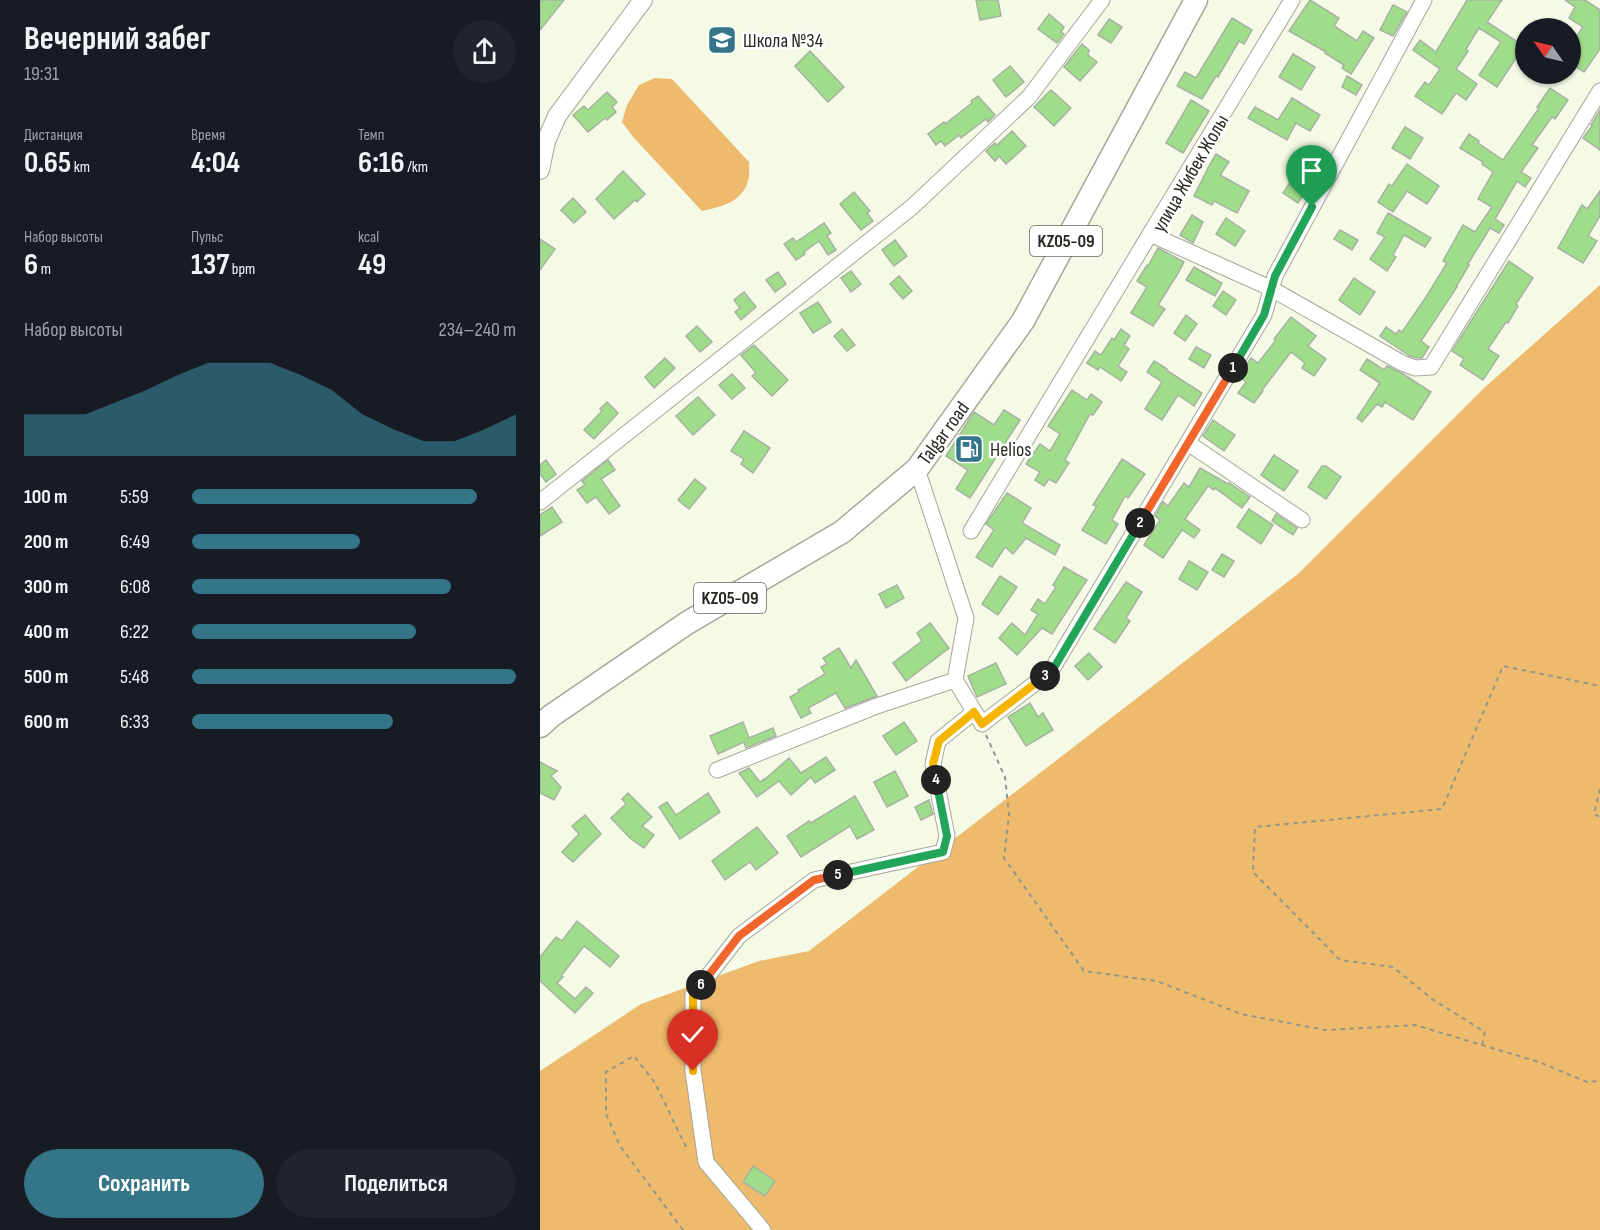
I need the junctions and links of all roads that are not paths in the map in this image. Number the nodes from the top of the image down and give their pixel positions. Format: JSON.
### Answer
{"nodes":[{"id":1,"x":643,"y":0,"type":"edge"},
{"id":2,"x":1102,"y":0,"type":"edge"},
{"id":3,"x":1196,"y":0,"type":"edge"},
{"id":4,"x":1292,"y":0,"type":"edge"},
{"id":5,"x":1424,"y":0,"type":"edge"},
{"id":6,"x":1600,"y":91,"type":"edge"},
{"id":7,"x":543,"y":141,"type":"edge"},
{"id":8,"x":540,"y":170,"type":"edge"},
{"id":9,"x":1150,"y":234,"type":"junction"},
{"id":10,"x":1270,"y":288,"type":"junction"},
{"id":11,"x":1188,"y":444,"type":"junction"},
{"id":12,"x":917,"y":469,"type":"junction"},
{"id":13,"x":540,"y":502,"type":"edge"},
{"id":14,"x":1302,"y":520,"type":"dead end"},
{"id":15,"x":970,"y":531,"type":"dead end"},
{"id":16,"x":955,"y":680,"type":"junction"},
{"id":17,"x":978,"y":718,"type":"junction"},
{"id":18,"x":540,"y":726,"type":"edge"},
{"id":19,"x":717,"y":770,"type":"dead end"},
{"id":20,"x":762,"y":1230,"type":"edge"}],
"edges":[{"from":1,"to":7,"type":"street"},
{"from":2,"to":13,"type":"street"},
{"from":3,"to":12,"type":"main road","name":"Talgar road","number":"KZ05-09"},
{"from":4,"to":9,"type":"street","name":"улица Жибек Жолы"},
{"from":5,"to":10,"type":"street"},
{"from":6,"to":10,"type":"street","name":"улица Жибек Жолы"},
{"from":7,"to":8,"type":"street"},
{"from":9,"to":10,"type":"street","name":"улица Жибек Жолы"},
{"from":9,"to":15,"type":"street"},
{"from":10,"to":11,"type":"street"},
{"from":11,"to":14,"type":"street"},
{"from":11,"to":17,"type":"street"},
{"from":12,"to":16,"type":"street"},
{"from":12,"to":18,"type":"main road","name":"Talgar road","number":"KZ05-09"},
{"from":16,"to":17,"type":"street"},
{"from":16,"to":19,"type":"street"},
{"from":17,"to":20,"type":"street"}]}
